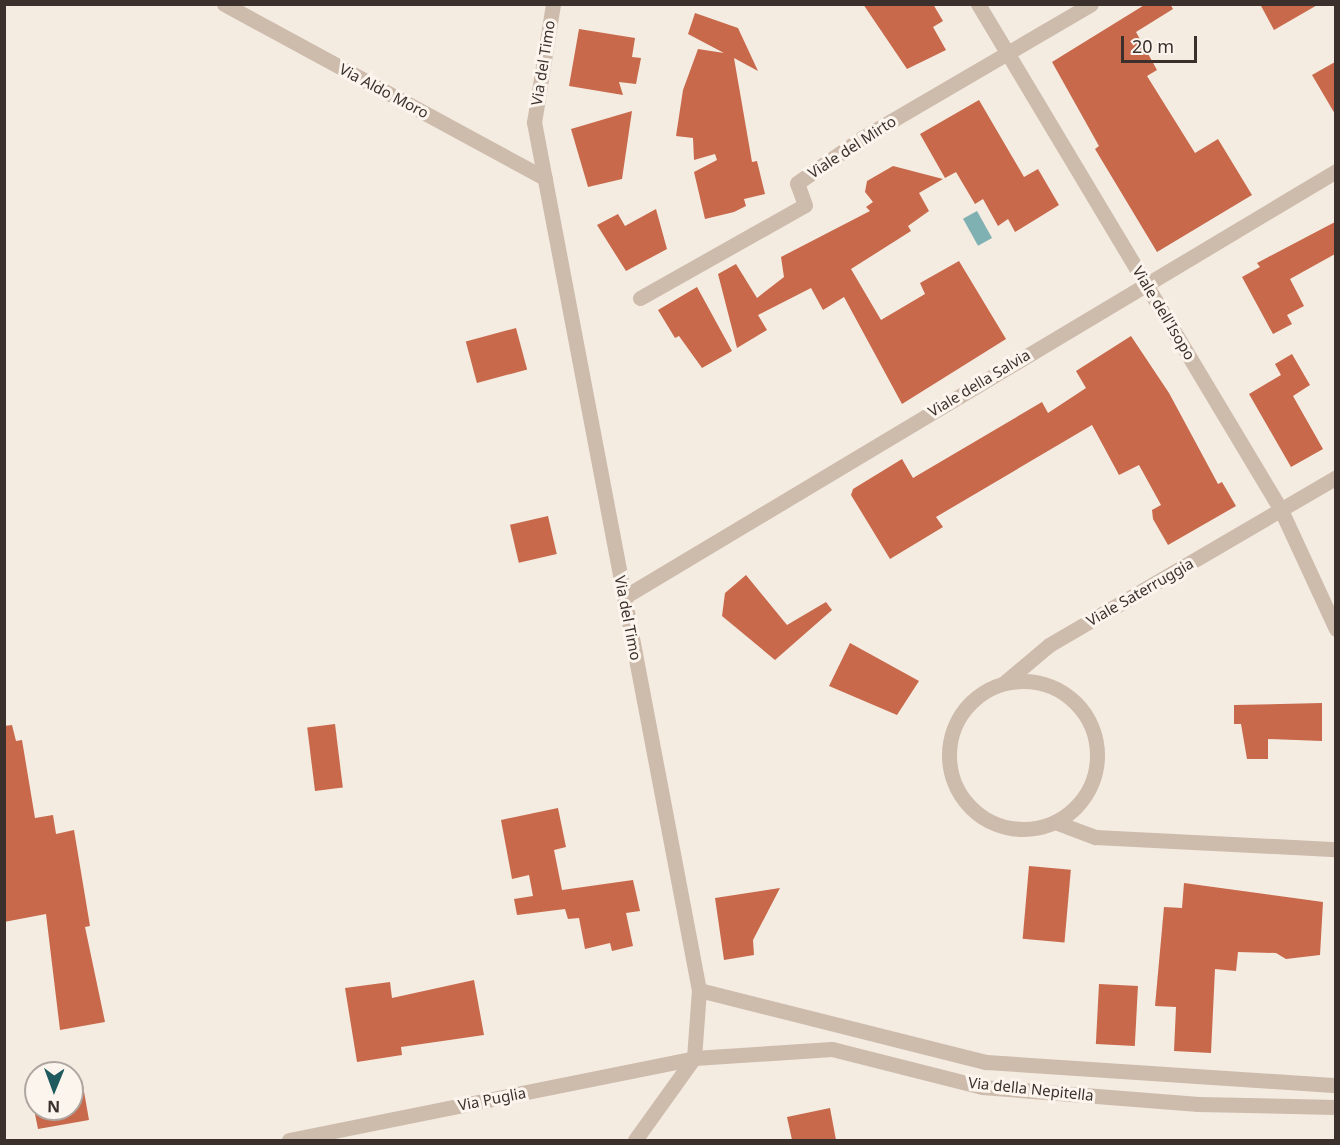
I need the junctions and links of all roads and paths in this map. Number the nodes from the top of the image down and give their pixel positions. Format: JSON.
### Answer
{"nodes":[{"id":1,"x":224,"y":4,"type":"edge"},
{"id":2,"x":553,"y":4,"type":"edge"},
{"id":3,"x":978,"y":4,"type":"edge"},
{"id":4,"x":1091,"y":4,"type":"edge"},
{"id":5,"x":1008,"y":53,"type":"junction"},
{"id":6,"x":1335,"y":171,"type":"edge"},
{"id":7,"x":545,"y":178,"type":"junction"},
{"id":8,"x":1146,"y":282,"type":"junction"},
{"id":9,"x":640,"y":298,"type":"dead end"},
{"id":10,"x":1335,"y":477,"type":"edge"},
{"id":11,"x":1281,"y":510,"type":"junction"},
{"id":12,"x":624,"y":597,"type":"junction"},
{"id":13,"x":1335,"y":628,"type":"edge"},
{"id":14,"x":1004,"y":683,"type":"junction"},
{"id":15,"x":1055,"y":822,"type":"junction"},
{"id":16,"x":1335,"y":849,"type":"edge"},
{"id":17,"x":699,"y":990,"type":"junction"},
{"id":18,"x":694,"y":1058,"type":"junction"},
{"id":19,"x":1335,"y":1085,"type":"edge"},
{"id":20,"x":1335,"y":1107,"type":"edge"},
{"id":21,"x":289,"y":1140,"type":"edge"},
{"id":22,"x":635,"y":1140,"type":"edge"}],
"edges":[{"from":1,"to":7,"type":"street","name":"Via Aldo Moro"},
{"from":2,"to":7,"type":"street","name":"Via del Timo"},
{"from":3,"to":5,"type":"street","name":"Viale dell'Isopo"},
{"from":4,"to":5,"type":"street","name":"Viale del Mirto"},
{"from":5,"to":8,"type":"street","name":"Viale dell'Isopo"},
{"from":5,"to":9,"type":"street","name":"Viale del Mirto"},
{"from":6,"to":8,"type":"street","name":"Viale della Salvia"},
{"from":7,"to":12,"type":"street","name":"Via del Timo"},
{"from":8,"to":11,"type":"street","name":"Viale dell'Isopo"},
{"from":8,"to":12,"type":"street","name":"Viale della Salvia"},
{"from":10,"to":11,"type":"street","name":"Viale Saterruggia"},
{"from":11,"to":13,"type":"street","name":"Viale dell'Isopo"},
{"from":11,"to":14,"type":"street","name":"Viale Saterruggia"},
{"from":12,"to":17,"type":"street","name":"Via del Timo"},
{"from":14,"to":15,"type":"street","name":"Viale Saterruggia"},
{"from":14,"to":15,"type":"street","name":"Viale Saterruggia"},
{"from":15,"to":16,"type":"street","name":"Viale Saterruggia"},
{"from":17,"to":18,"type":"street","name":"Via del Timo"},
{"from":17,"to":19,"type":"street","name":"Via della Nepitella"},
{"from":18,"to":20,"type":"street","name":"Via della Nepitella"},
{"from":18,"to":21,"type":"street","name":"Via Puglia"},
{"from":18,"to":22,"type":"street"}]}
